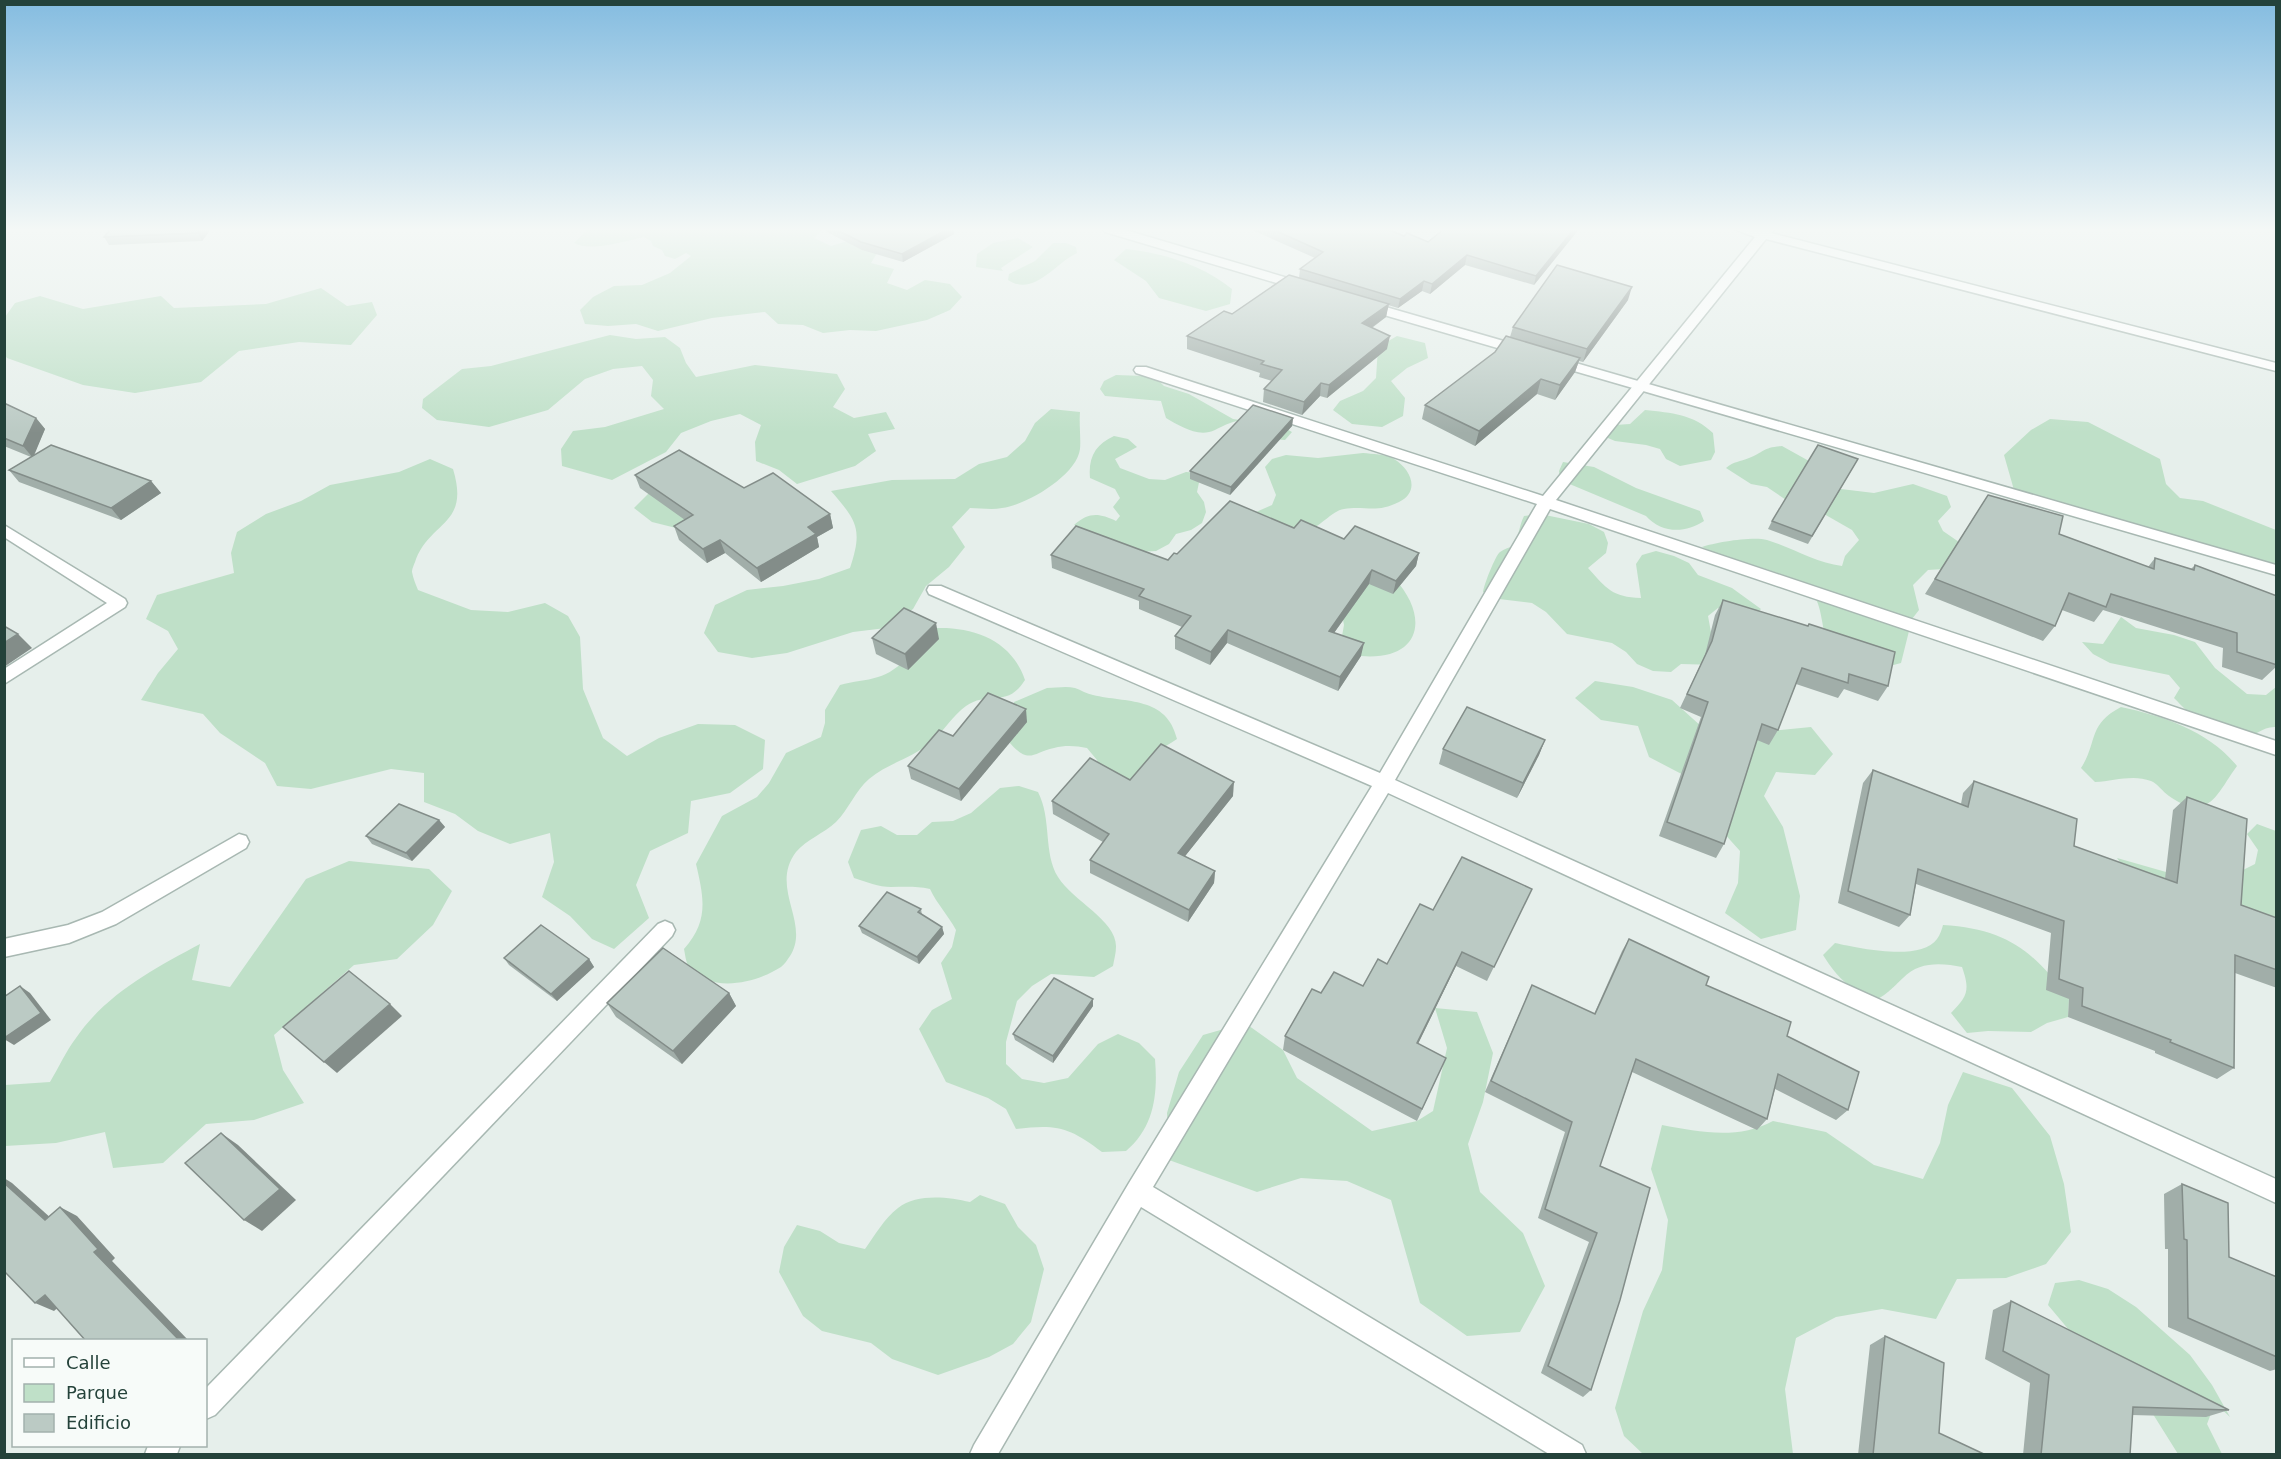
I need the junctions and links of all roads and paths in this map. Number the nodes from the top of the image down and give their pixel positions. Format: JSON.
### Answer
{"nodes":[{"id":1,"x":1712,"y":297,"type":"edge"},
{"id":2,"x":2012,"y":297,"type":"edge"},
{"id":3,"x":1347,"y":299,"type":"edge"},
{"id":4,"x":2277,"y":367,"type":"edge"},
{"id":5,"x":1141,"y":370,"type":"dead end"},
{"id":6,"x":1640,"y":386,"type":"junction"},
{"id":7,"x":1546,"y":502,"type":"junction"},
{"id":8,"x":4,"y":530,"type":"edge"},
{"id":9,"x":2277,"y":570,"type":"edge"},
{"id":10,"x":935,"y":590,"type":"dead end"},
{"id":11,"x":4,"y":678,"type":"edge"},
{"id":12,"x":2277,"y":748,"type":"edge"},
{"id":13,"x":1384,"y":783,"type":"junction"},
{"id":14,"x":239,"y":842,"type":"dead end"},
{"id":15,"x":665,"y":930,"type":"dead end"},
{"id":16,"x":4,"y":948,"type":"edge"},
{"id":17,"x":1137,"y":1191,"type":"junction"},
{"id":18,"x":2277,"y":1191,"type":"edge"},
{"id":19,"x":207,"y":1405,"type":"edge"},
{"id":20,"x":983,"y":1455,"type":"edge"},
{"id":21,"x":1573,"y":1455,"type":"edge"}],
"edges":[{"from":1,"to":6,"type":"street"},
{"from":2,"to":4,"type":"street"},
{"from":3,"to":6,"type":"street"},
{"from":5,"to":7,"type":"street"},
{"from":6,"to":7,"type":"street"},
{"from":6,"to":9,"type":"street"},
{"from":7,"to":12,"type":"street"},
{"from":7,"to":13,"type":"street"},
{"from":8,"to":11,"type":"street"},
{"from":10,"to":13,"type":"street"},
{"from":13,"to":17,"type":"street"},
{"from":13,"to":18,"type":"street"},
{"from":14,"to":16,"type":"street"},
{"from":15,"to":19,"type":"street"},
{"from":17,"to":20,"type":"street"},
{"from":17,"to":21,"type":"street"}]}
